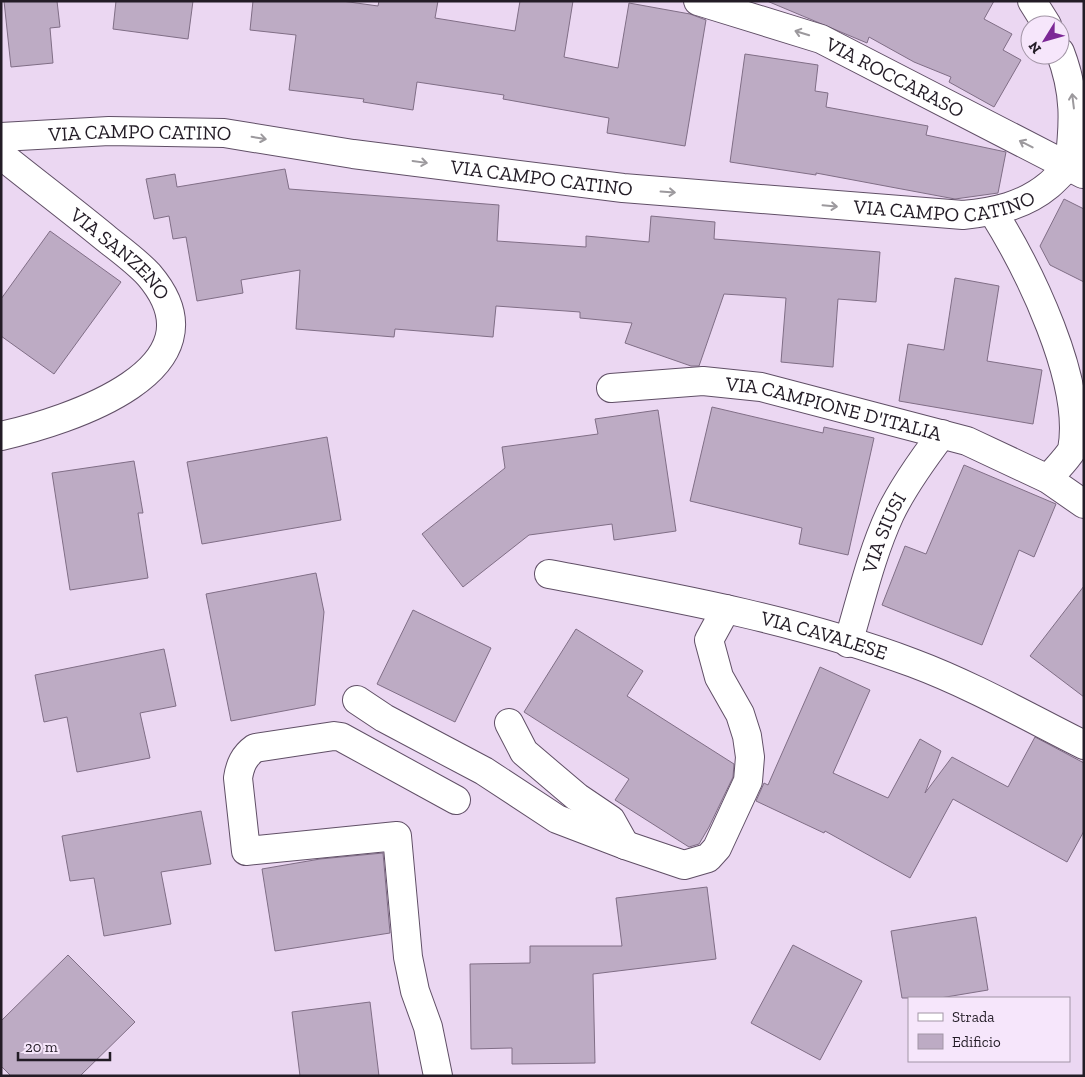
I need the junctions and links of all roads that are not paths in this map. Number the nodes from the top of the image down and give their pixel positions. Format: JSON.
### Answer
{"nodes":[{"id":1,"x":698,"y":1,"type":"edge"},
{"id":2,"x":1032,"y":1,"type":"edge"},
{"id":3,"x":1041,"y":15,"type":"edge"},
{"id":4,"x":1064,"y":65,"type":"edge"},
{"id":5,"x":1,"y":137,"type":"edge"},
{"id":6,"x":1,"y":155,"type":"edge"},
{"id":7,"x":1076,"y":170,"type":"edge"},
{"id":8,"x":993,"y":212,"type":"junction"},
{"id":9,"x":611,"y":388,"type":"dead end"},
{"id":10,"x":942,"y":434,"type":"junction"},
{"id":11,"x":1,"y":436,"type":"edge"},
{"id":12,"x":1048,"y":479,"type":"junction"},
{"id":13,"x":1084,"y":504,"type":"edge"},
{"id":14,"x":549,"y":574,"type":"dead end"},
{"id":15,"x":726,"y":609,"type":"junction"},
{"id":16,"x":848,"y":643,"type":"junction"},
{"id":17,"x":357,"y":700,"type":"dead end"},
{"id":18,"x":509,"y":723,"type":"dead end"},
{"id":19,"x":1084,"y":745,"type":"edge"},
{"id":20,"x":456,"y":800,"type":"dead end"},
{"id":21,"x":625,"y":846,"type":"junction"},
{"id":22,"x":438,"y":1076,"type":"edge"}],
"edges":[{"from":7,"to":1,"type":"street","name":"VIA ROCCARASO","one_way":true},
{"from":2,"to":3,"type":"street"},
{"from":7,"to":4,"type":"street","one_way":true},
{"from":5,"to":8,"type":"street","name":"VIA CAMPO CATINO","one_way":true},
{"from":6,"to":11,"type":"street","name":"VIA SANZENO"},
{"from":7,"to":8,"type":"street","name":"VIA CAMPO CATINO"},
{"from":8,"to":12,"type":"street"},
{"from":9,"to":10,"type":"street","name":"VIA CAMPIONE D'ITALIA"},
{"from":10,"to":12,"type":"street","name":"VIA CAMPIONE D'ITALIA"},
{"from":10,"to":16,"type":"street","name":"VIA SIUSI"},
{"from":12,"to":13,"type":"street","name":"VIA CAMPIONE D'ITALIA"},
{"from":14,"to":15,"type":"street","name":"VIA CAVALESE"},
{"from":15,"to":16,"type":"street","name":"VIA CAVALESE"},
{"from":15,"to":21,"type":"street"},
{"from":16,"to":19,"type":"street","name":"VIA CAVALESE"},
{"from":17,"to":21,"type":"street"},
{"from":18,"to":21,"type":"street"},
{"from":20,"to":22,"type":"street"}]}
